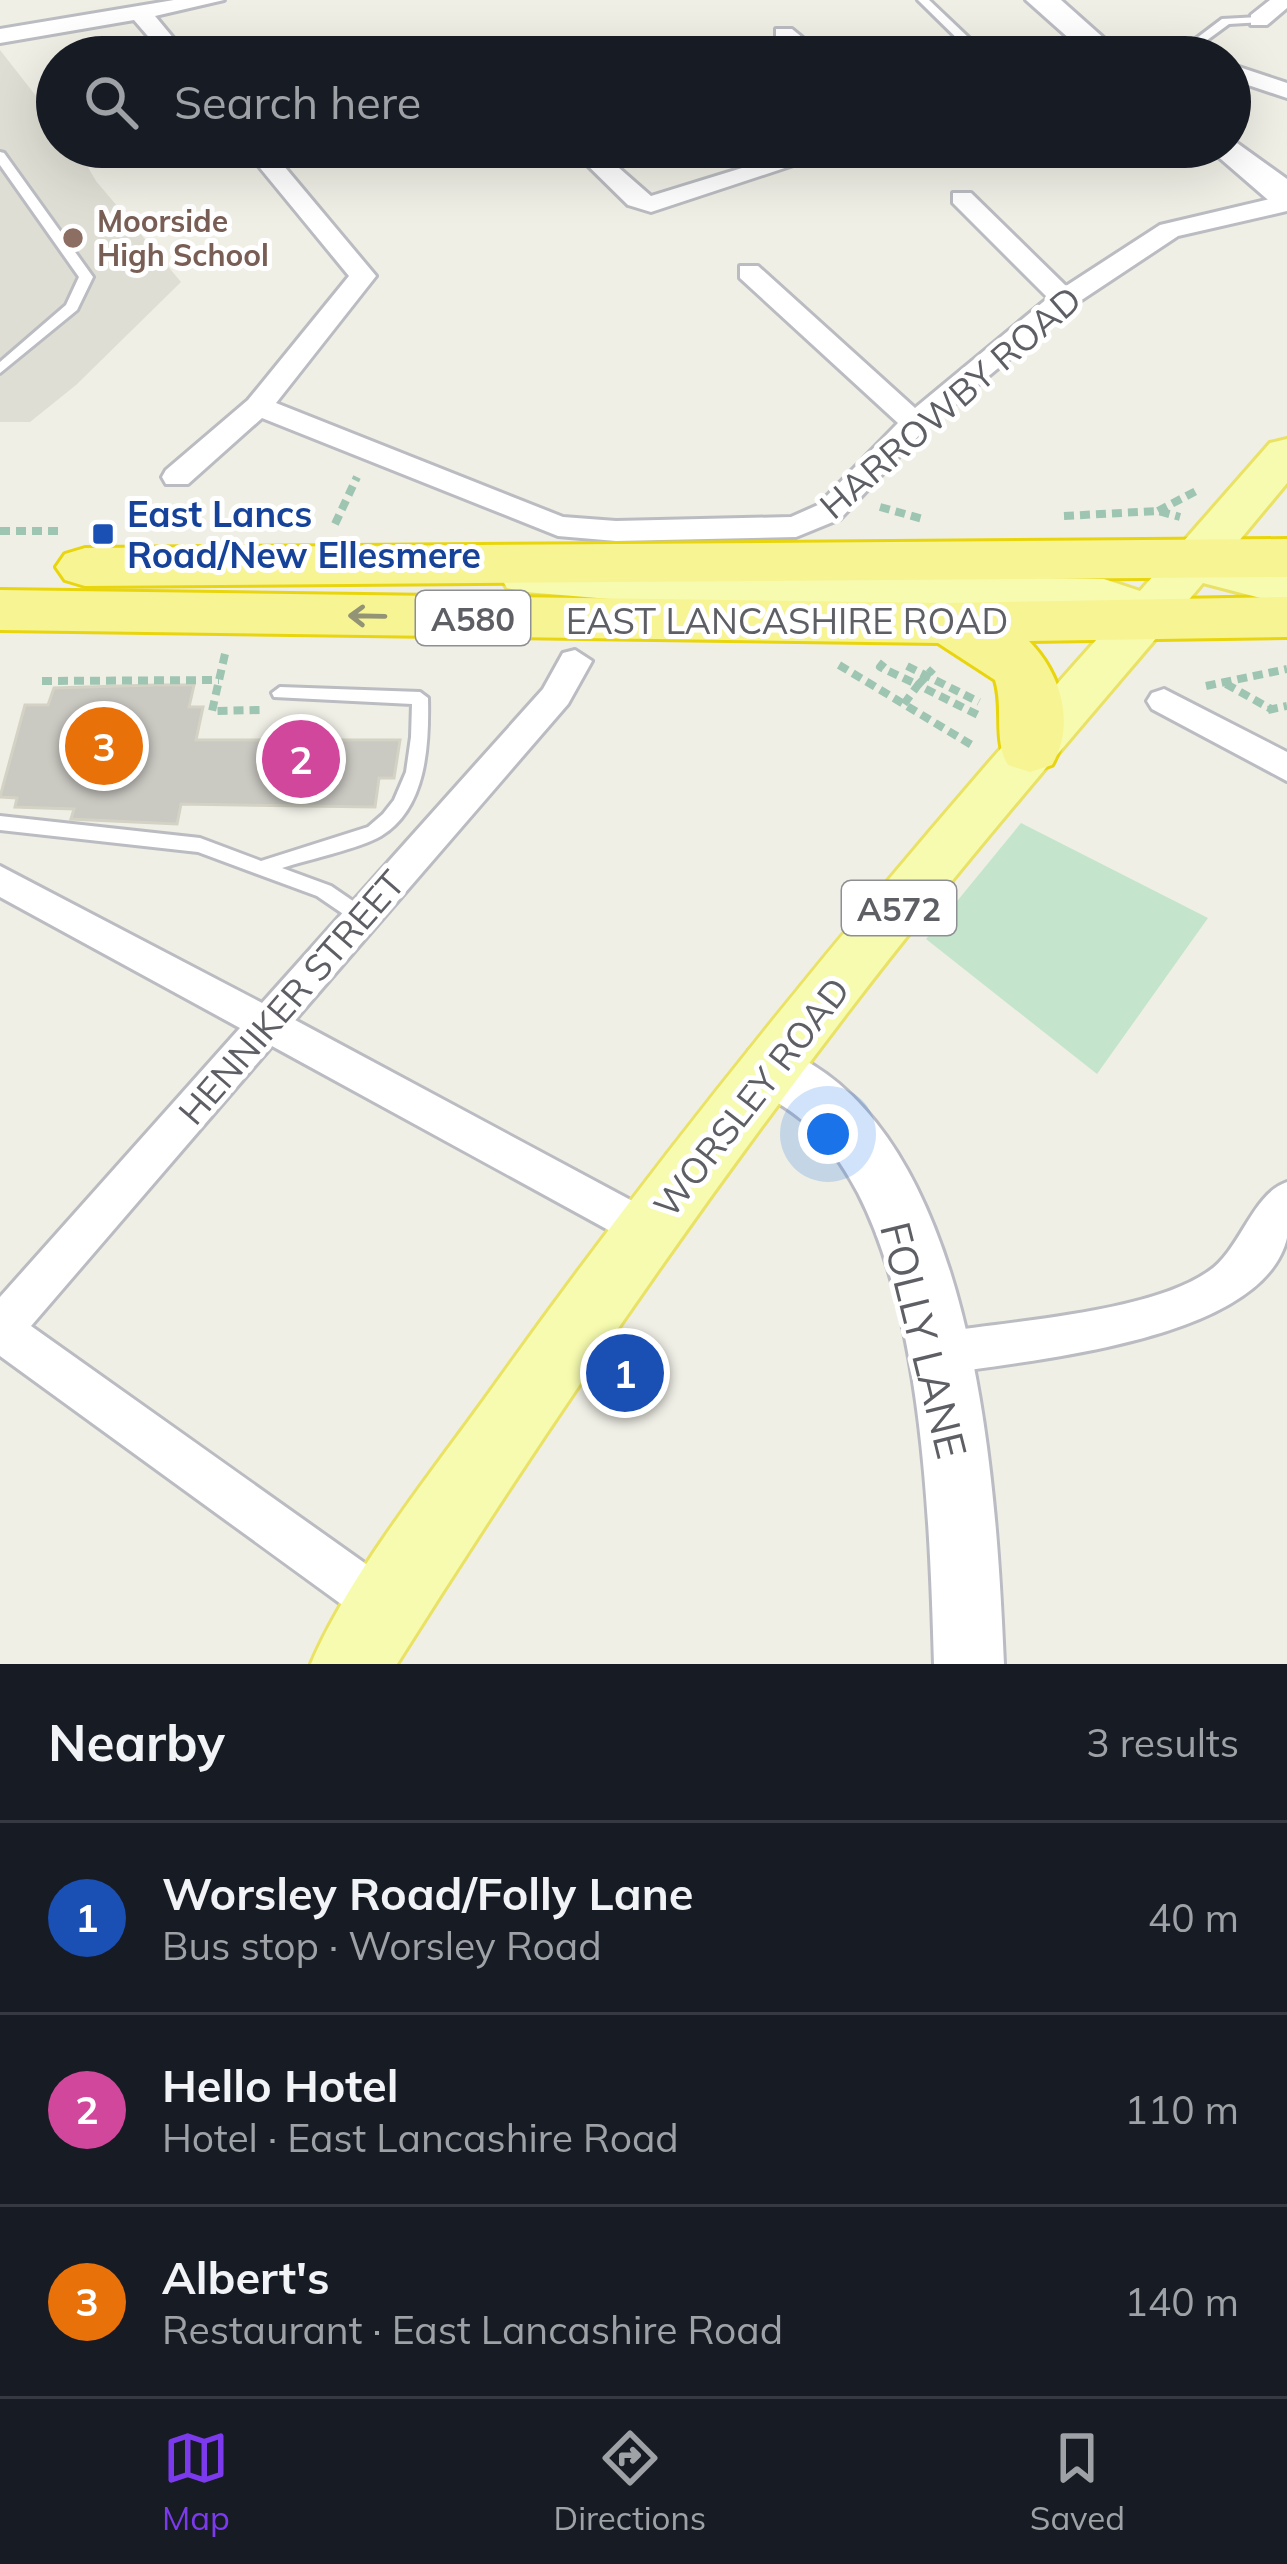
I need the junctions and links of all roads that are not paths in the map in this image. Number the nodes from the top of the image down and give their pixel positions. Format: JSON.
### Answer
{"nodes":[{"id":1,"x":213,"y":0,"type":"edge"},
{"id":2,"x":923,"y":0,"type":"edge"},
{"id":3,"x":1042,"y":0,"type":"edge"},
{"id":4,"x":1276,"y":10,"type":"edge"},
{"id":5,"x":140,"y":14,"type":"junction"},
{"id":6,"x":784,"y":34,"type":"dead end"},
{"id":7,"x":0,"y":36,"type":"edge"},
{"id":8,"x":159,"y":36,"type":"edge"},
{"id":9,"x":787,"y":36,"type":"edge"},
{"id":10,"x":961,"y":36,"type":"edge"},
{"id":11,"x":1084,"y":36,"type":"edge"},
{"id":12,"x":1206,"y":36,"type":"edge"},
{"id":13,"x":1251,"y":78,"type":"edge"},
{"id":14,"x":1287,"y":91,"type":"edge"},
{"id":15,"x":0,"y":156,"type":"edge"},
{"id":16,"x":273,"y":168,"type":"edge"},
{"id":17,"x":604,"y":168,"type":"edge"},
{"id":18,"x":768,"y":168,"type":"edge"},
{"id":19,"x":1249,"y":168,"type":"edge"},
{"id":20,"x":962,"y":198,"type":"dead end"},
{"id":21,"x":1287,"y":200,"type":"edge"},
{"id":22,"x":749,"y":272,"type":"dead end"},
{"id":23,"x":1064,"y":299,"type":"junction"},
{"id":24,"x":0,"y":369,"type":"edge"},
{"id":25,"x":259,"y":406,"type":"junction"},
{"id":26,"x":915,"y":423,"type":"junction"},
{"id":27,"x":1287,"y":453,"type":"edge"},
{"id":28,"x":177,"y":477,"type":"dead end"},
{"id":29,"x":1208,"y":525,"type":"junction"},
{"id":30,"x":1287,"y":558,"type":"edge"},
{"id":31,"x":437,"y":566,"type":"junction"},
{"id":32,"x":1287,"y":588,"type":"edge"},
{"id":33,"x":5,"y":601,"type":"edge"},
{"id":34,"x":1287,"y":617,"type":"edge"},
{"id":35,"x":1140,"y":618,"type":"junction"},
{"id":36,"x":940,"y":646,"type":"junction"},
{"id":37,"x":575,"y":661,"type":"dead end"},
{"id":38,"x":1175,"y":692,"type":"road end"},
{"id":39,"x":280,"y":693,"type":"road end"},
{"id":40,"x":1021,"y":759,"type":"junction"},
{"id":41,"x":1287,"y":768,"type":"edge"},
{"id":42,"x":0,"y":823,"type":"edge"},
{"id":43,"x":266,"y":866,"type":"junction"},
{"id":44,"x":0,"y":880,"type":"edge"},
{"id":45,"x":362,"y":917,"type":"junction"},
{"id":46,"x":267,"y":1025,"type":"junction"},
{"id":47,"x":769,"y":1067,"type":"junction"},
{"id":48,"x":1285,"y":1208,"type":"edge"},
{"id":49,"x":649,"y":1231,"type":"junction"},
{"id":50,"x":0,"y":1329,"type":"edge"},
{"id":51,"x":935,"y":1354,"type":"junction"},
{"id":52,"x":369,"y":1636,"type":"edge"},
{"id":53,"x":969,"y":1664,"type":"edge"}],
"edges":[{"from":1,"to":5,"type":"street"},
{"from":2,"to":10,"type":"lane"},
{"from":3,"to":11,"type":"main road"},
{"from":4,"to":12,"type":"lane"},
{"from":5,"to":7,"type":"street"},
{"from":5,"to":8,"type":"street"},
{"from":6,"to":9,"type":"street"},
{"from":13,"to":14,"type":"street"},
{"from":15,"to":24,"type":"lane"},
{"from":16,"to":25,"type":"street"},
{"from":17,"to":18,"type":"street"},
{"from":19,"to":21,"type":"main road"},
{"from":20,"to":23,"type":"street"},
{"from":21,"to":23,"type":"street","name":"HARROWBY ROAD"},
{"from":22,"to":26,"type":"street"},
{"from":23,"to":26,"type":"street","name":"HARROWBY ROAD"},
{"from":25,"to":26,"type":"street","name":"HARROWBY ROAD"},
{"from":25,"to":28,"type":"street"},
{"from":27,"to":29,"type":"main road","name":"WORSLEY ROAD","number":"A572"},
{"from":29,"to":30,"type":"highway","name":"EAST LANCASHIRE ROAD","number":"A580"},
{"from":29,"to":31,"type":"highway","name":"EAST LANCASHIRE ROAD","number":"A580"},
{"from":29,"to":32,"type":"main road"},
{"from":29,"to":35,"type":"main road","name":"WORSLEY ROAD","number":"A572"},
{"from":31,"to":33,"type":"highway","name":"EAST LANCASHIRE ROAD","number":"A580"},
{"from":31,"to":35,"type":"main road"},
{"from":36,"to":33,"type":"highway","name":"EAST LANCASHIRE ROAD","number":"A580","one_way":true},
{"from":34,"to":35,"type":"highway","name":"EAST LANCASHIRE ROAD","number":"A580"},
{"from":35,"to":36,"type":"highway","name":"EAST LANCASHIRE ROAD","number":"A580"},
{"from":35,"to":40,"type":"main road","name":"WORSLEY ROAD","number":"A572"},
{"from":36,"to":40,"type":"highway"},
{"from":37,"to":45,"type":"street","name":"HENNIKER STREET"},
{"from":38,"to":41,"type":"street"},
{"from":39,"to":43,"type":"lane"},
{"from":40,"to":47,"type":"main road","name":"WORSLEY ROAD","number":"A572"},
{"from":42,"to":43,"type":"lane"},
{"from":43,"to":45,"type":"lane"},
{"from":44,"to":46,"type":"street"},
{"from":45,"to":46,"type":"street","name":"HENNIKER STREET"},
{"from":46,"to":49,"type":"street"},
{"from":46,"to":50,"type":"street","name":"HENNIKER STREET"},
{"from":47,"to":49,"type":"main road","name":"WORSLEY ROAD","number":"A572"},
{"from":47,"to":51,"type":"main road","name":"FOLLY LANE"},
{"from":48,"to":51,"type":"street"},
{"from":49,"to":52,"type":"main road","name":"WORSLEY ROAD","number":"A572"},
{"from":50,"to":52,"type":"street"},
{"from":51,"to":53,"type":"main road","name":"FOLLY LANE"}]}
